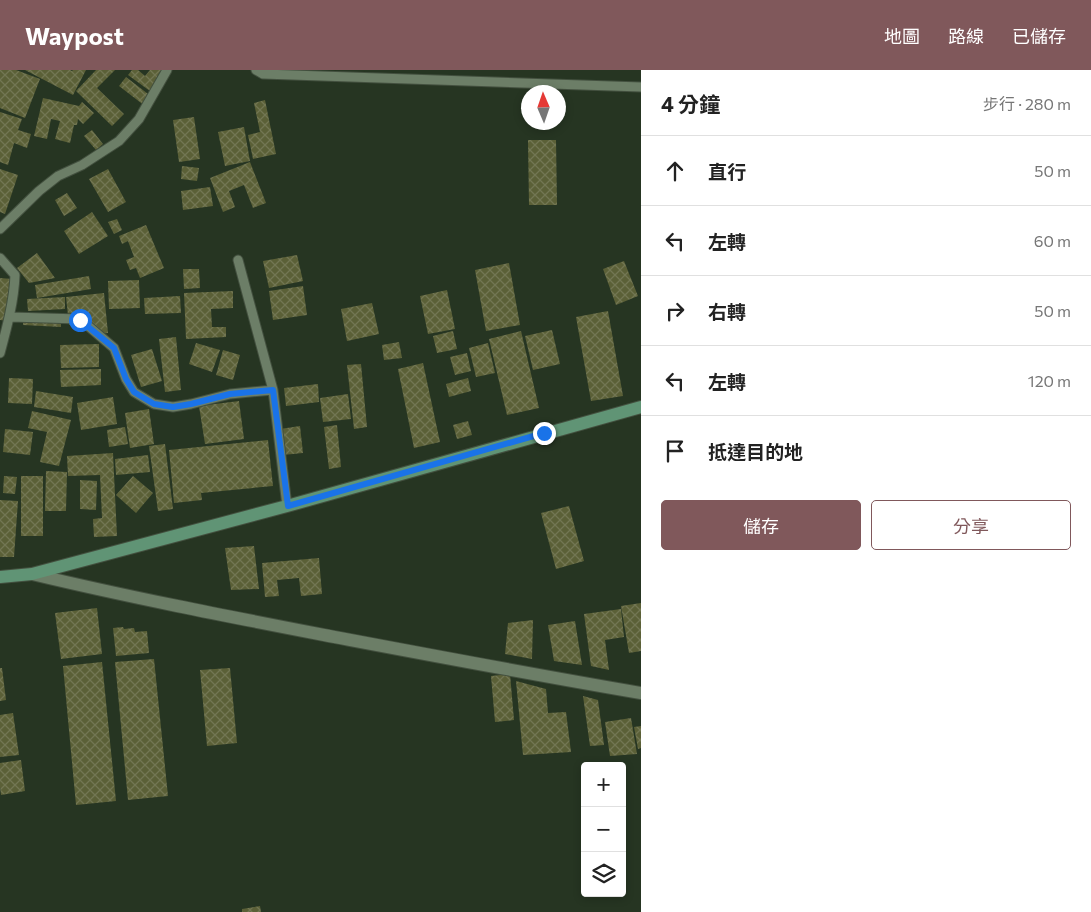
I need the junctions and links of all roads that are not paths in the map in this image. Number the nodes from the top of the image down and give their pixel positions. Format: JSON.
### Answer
{"nodes":[{"id":1,"x":167,"y":70,"type":"edge"},
{"id":2,"x":256,"y":70,"type":"edge"},
{"id":3,"x":641,"y":87,"type":"edge"},
{"id":4,"x":0,"y":229,"type":"edge"},
{"id":5,"x":0,"y":258,"type":"edge"},
{"id":6,"x":238,"y":260,"type":"dead end"},
{"id":7,"x":10,"y":317,"type":"junction"},
{"id":8,"x":0,"y":353,"type":"edge"},
{"id":9,"x":273,"y":390,"type":"junction"},
{"id":10,"x":641,"y":407,"type":"edge"},
{"id":11,"x":288,"y":506,"type":"junction"},
{"id":12,"x":32,"y":574,"type":"junction"},
{"id":13,"x":0,"y":577,"type":"edge"},
{"id":14,"x":641,"y":693,"type":"edge"}],
"edges":[{"from":1,"to":4,"type":"lane"},
{"from":2,"to":3,"type":"lane"},
{"from":5,"to":7,"type":"lane"},
{"from":6,"to":9,"type":"lane"},
{"from":7,"to":8,"type":"lane"},
{"from":7,"to":9,"type":"lane"},
{"from":9,"to":11,"type":"lane"},
{"from":10,"to":11,"type":"street"},
{"from":11,"to":12,"type":"street"},
{"from":12,"to":13,"type":"street"},
{"from":12,"to":14,"type":"street"}]}
